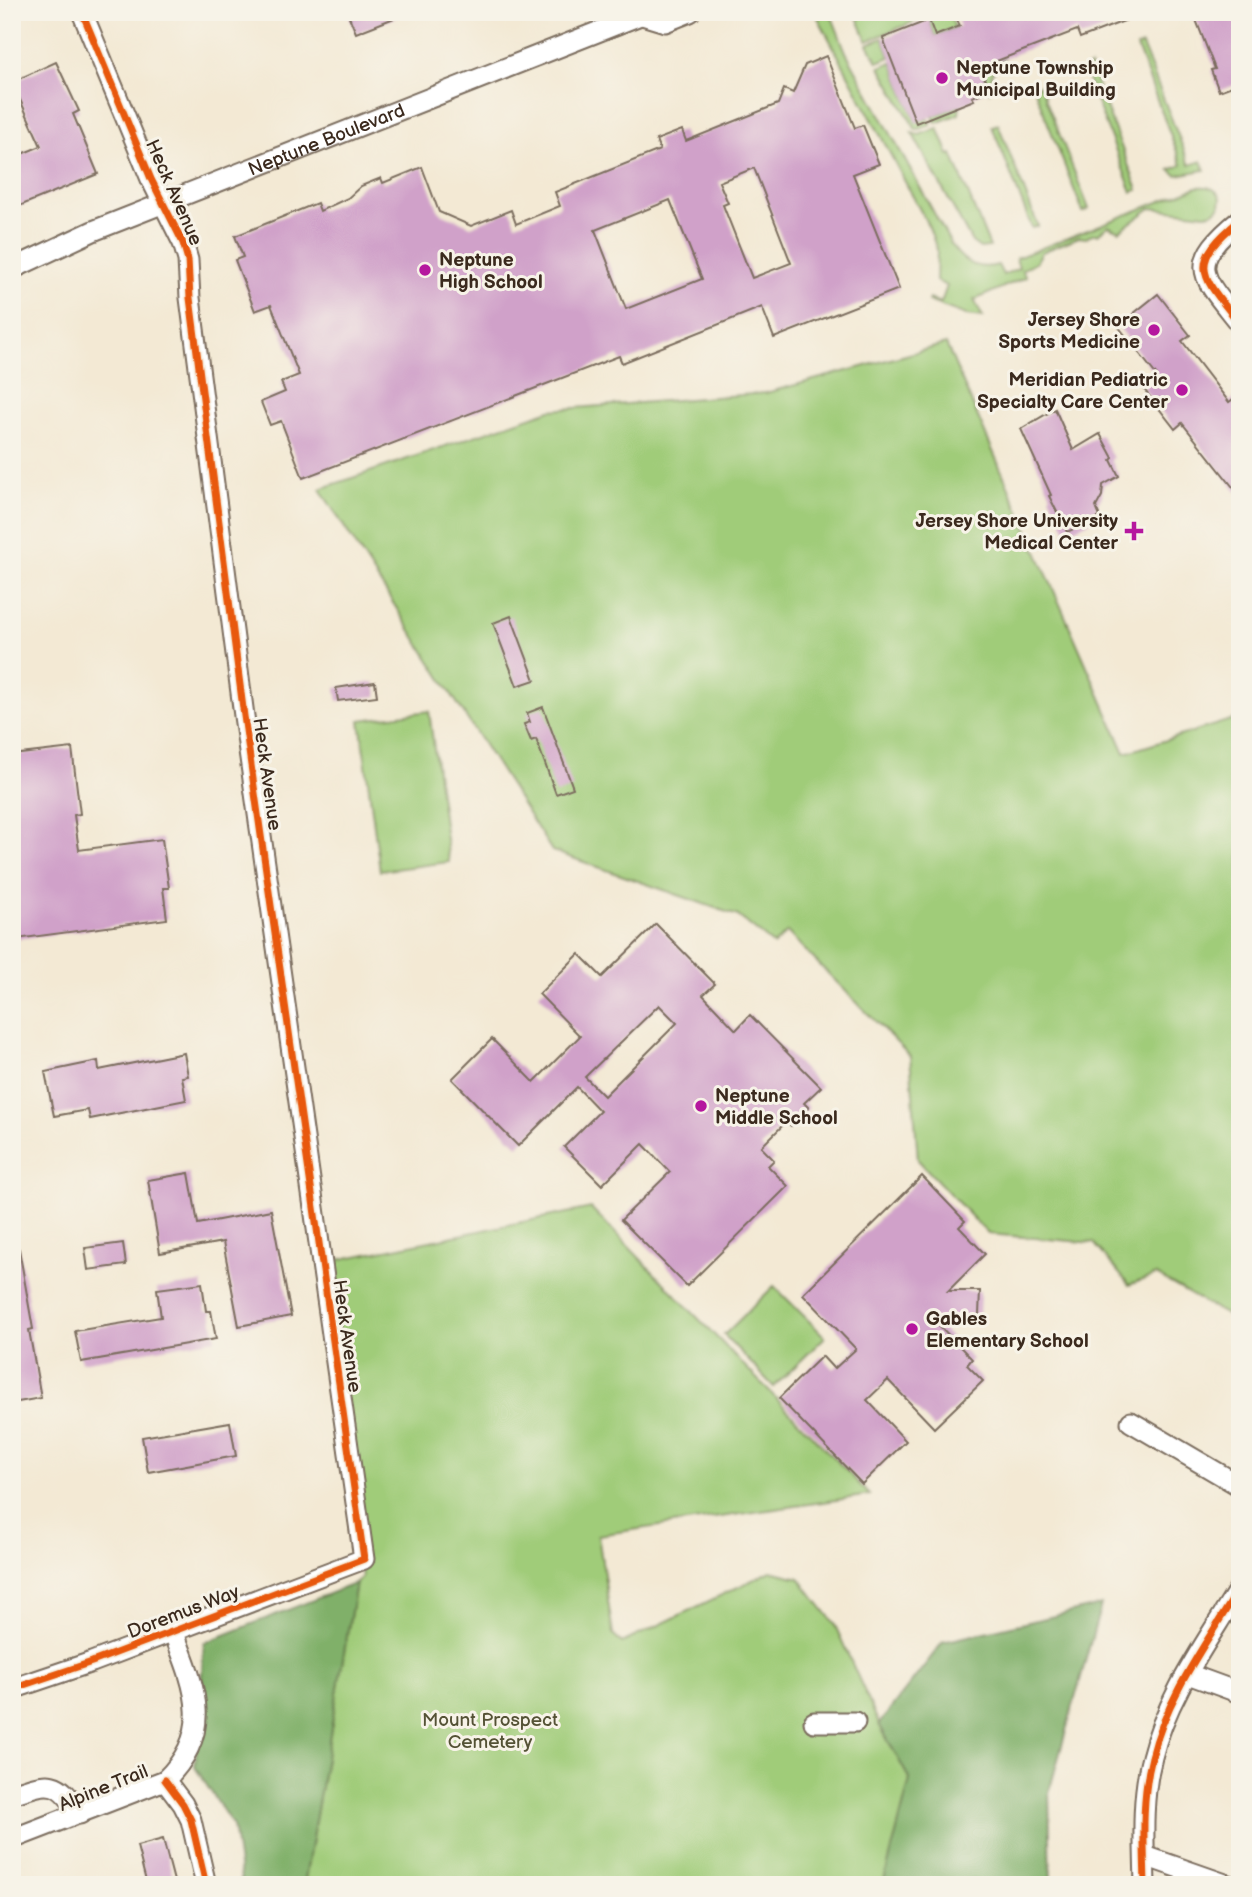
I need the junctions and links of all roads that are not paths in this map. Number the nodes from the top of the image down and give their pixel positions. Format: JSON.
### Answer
{"nodes":[{"id":1,"x":82,"y":12,"type":"edge"},
{"id":2,"x":690,"y":12,"type":"edge"},
{"id":3,"x":645,"y":13,"type":"edge"},
{"id":4,"x":164,"y":203,"type":"junction"},
{"id":5,"x":1240,"y":220,"type":"edge"},
{"id":6,"x":12,"y":269,"type":"edge"},
{"id":7,"x":1240,"y":324,"type":"edge"},
{"id":8,"x":1131,"y":1422,"type":"dead end"},
{"id":9,"x":1240,"y":1486,"type":"edge"},
{"id":10,"x":364,"y":1559,"type":"joint"},
{"id":11,"x":1240,"y":1587,"type":"edge"},
{"id":12,"x":173,"y":1631,"type":"junction"},
{"id":13,"x":1188,"y":1674,"type":"junction"},
{"id":14,"x":12,"y":1689,"type":"edge"},
{"id":15,"x":1240,"y":1693,"type":"edge"},
{"id":16,"x":814,"y":1721,"type":"dead end"},
{"id":17,"x":855,"y":1721,"type":"dead end"},
{"id":18,"x":165,"y":1780,"type":"junction"},
{"id":19,"x":12,"y":1794,"type":"edge"},
{"id":20,"x":80,"y":1814,"type":"junction"},
{"id":21,"x":12,"y":1839,"type":"edge"},
{"id":22,"x":1145,"y":1856,"type":"junction"},
{"id":23,"x":206,"y":1885,"type":"edge"},
{"id":24,"x":1145,"y":1885,"type":"edge"},
{"id":25,"x":1228,"y":1885,"type":"edge"}],
"edges":[{"from":1,"to":4,"type":"street","name":"Heck Avenue"},
{"from":2,"to":3,"type":"street","name":"Neptune Boulevard"},
{"from":3,"to":4,"type":"street","name":"Neptune Boulevard"},
{"from":4,"to":6,"type":"street","name":"Neptune Boulevard"},
{"from":4,"to":10,"type":"street","name":"Heck Avenue"},
{"from":5,"to":7,"type":"street"},
{"from":8,"to":9,"type":"street"},
{"from":10,"to":12,"type":"street","name":"Doremus Way"},
{"from":11,"to":13,"type":"street"},
{"from":12,"to":14,"type":"street","name":"Doremus Way"},
{"from":12,"to":18,"type":"street","name":"Alpine Trail"},
{"from":13,"to":15,"type":"street"},
{"from":13,"to":22,"type":"street"},
{"from":16,"to":17,"type":"street"},
{"from":18,"to":20,"type":"street","name":"Alpine Trail"},
{"from":18,"to":23,"type":"street","name":"Alpine Trail"},
{"from":19,"to":20,"type":"street","name":"Alpine Trail"},
{"from":20,"to":21,"type":"street","name":"Alpine Trail"},
{"from":22,"to":24,"type":"street"},
{"from":22,"to":25,"type":"street"}]}
